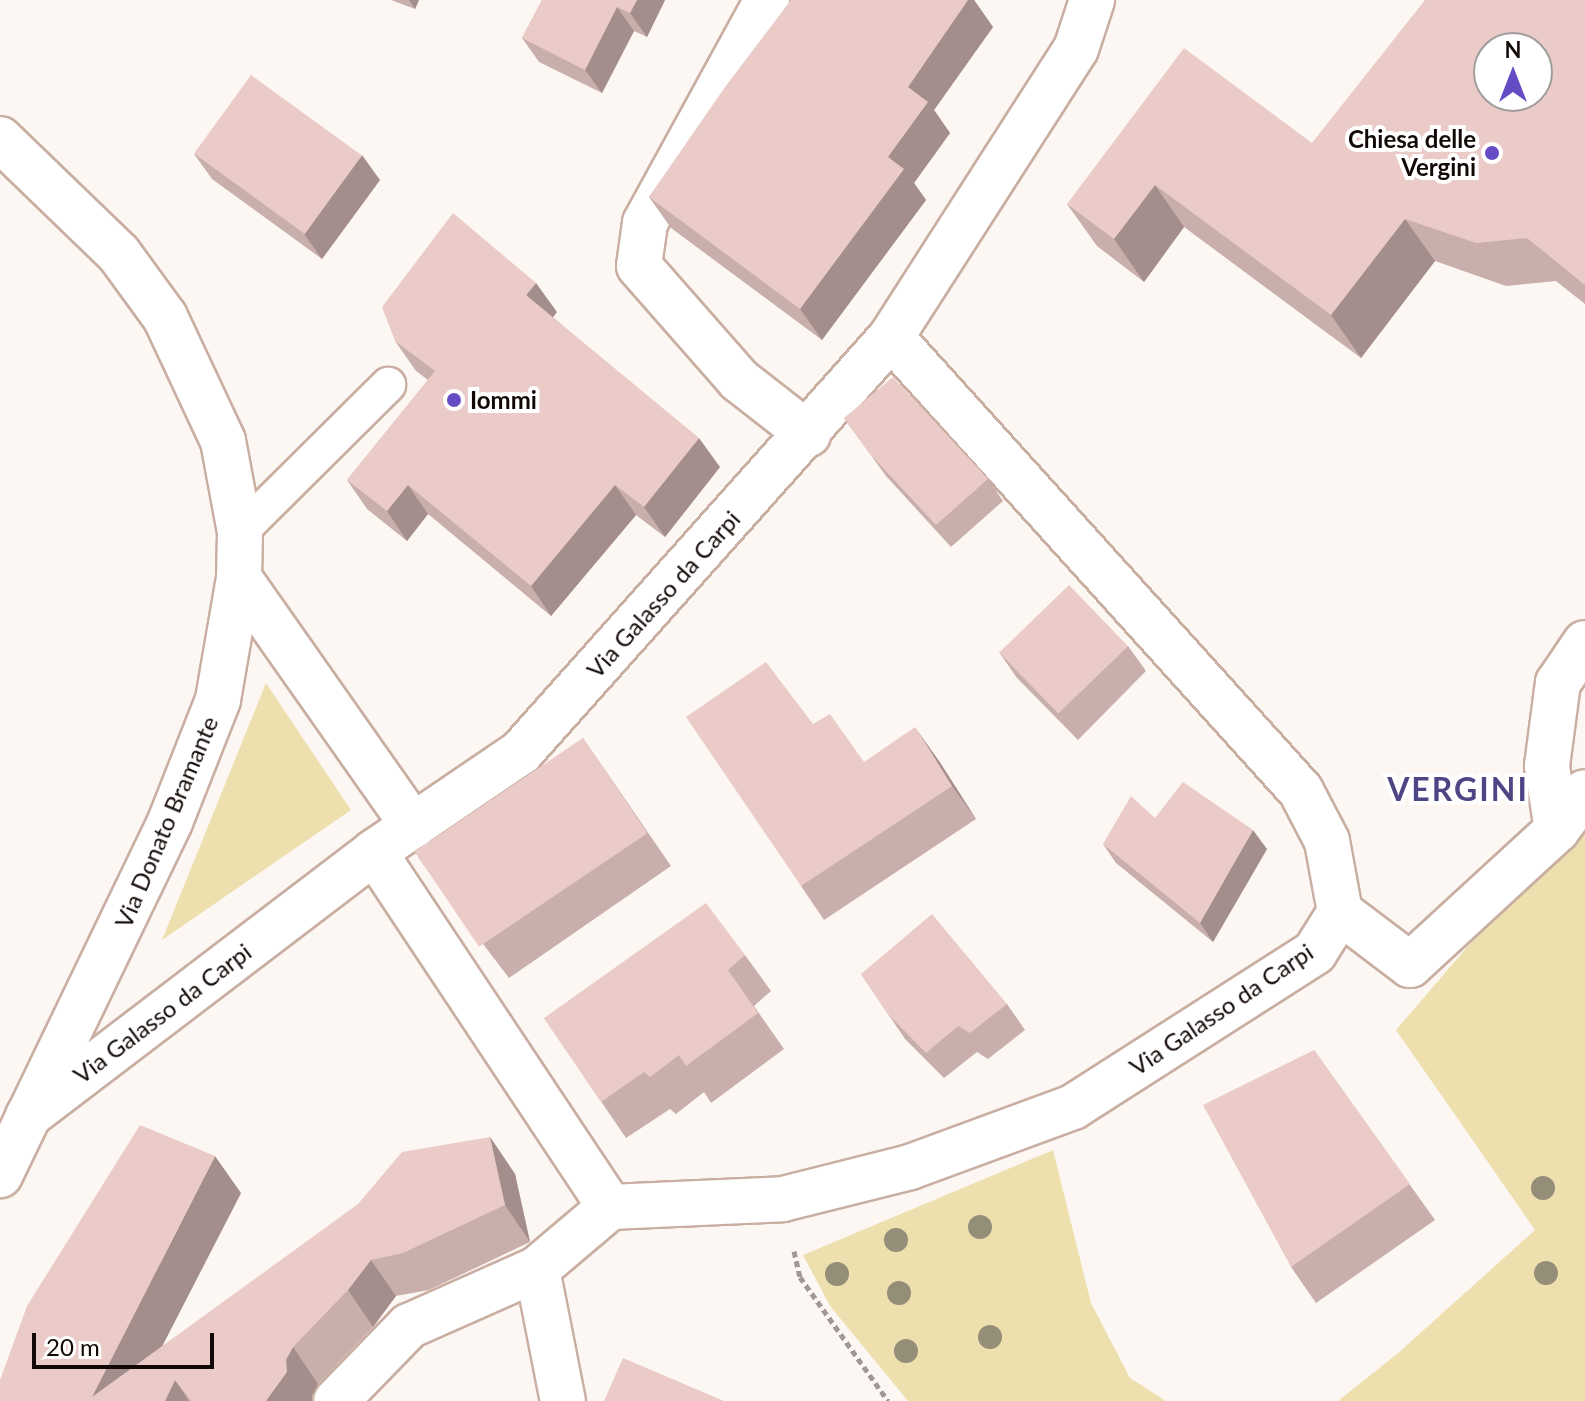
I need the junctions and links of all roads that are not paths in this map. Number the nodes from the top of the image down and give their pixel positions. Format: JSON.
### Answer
{"nodes":[{"id":1,"x":767,"y":0,"type":"edge"},
{"id":2,"x":1092,"y":0,"type":"edge"},
{"id":3,"x":0,"y":139,"type":"edge"},
{"id":4,"x":891,"y":337,"type":"junction"},
{"id":5,"x":388,"y":385,"type":"dead end"},
{"id":6,"x":808,"y":434,"type":"junction"},
{"id":7,"x":240,"y":532,"type":"junction"},
{"id":8,"x":239,"y":578,"type":"junction"},
{"id":9,"x":1585,"y":643,"type":"edge"},
{"id":10,"x":1585,"y":792,"type":"edge"},
{"id":11,"x":413,"y":826,"type":"junction"},
{"id":12,"x":1557,"y":830,"type":"junction"},
{"id":13,"x":374,"y":852,"type":"junction"},
{"id":14,"x":1340,"y":912,"type":"junction"},
{"id":15,"x":28,"y":1116,"type":"junction"},
{"id":16,"x":0,"y":1175,"type":"edge"},
{"id":17,"x":610,"y":1207,"type":"junction"},
{"id":18,"x":537,"y":1269,"type":"junction"},
{"id":19,"x":336,"y":1401,"type":"edge"},
{"id":20,"x":563,"y":1401,"type":"edge"}],
"edges":[{"from":1,"to":6,"type":"street"},
{"from":2,"to":4,"type":"street","name":"Via Galasso da Carpi"},
{"from":3,"to":7,"type":"street","name":"Via Donato Bramante"},
{"from":4,"to":6,"type":"street","name":"Via Galasso da Carpi"},
{"from":4,"to":14,"type":"street"},
{"from":5,"to":7,"type":"lane"},
{"from":6,"to":11,"type":"street","name":"Via Galasso da Carpi"},
{"from":7,"to":8,"type":"street","name":"Via Donato Bramante"},
{"from":8,"to":11,"type":"street"},
{"from":8,"to":15,"type":"street","name":"Via Donato Bramante"},
{"from":9,"to":12,"type":"street"},
{"from":10,"to":12,"type":"street"},
{"from":11,"to":13,"type":"street","name":"Via Galasso da Carpi"},
{"from":12,"to":14,"type":"street"},
{"from":13,"to":15,"type":"street","name":"Via Galasso da Carpi"},
{"from":13,"to":17,"type":"street"},
{"from":14,"to":17,"type":"street","name":"Via Galasso da Carpi"},
{"from":15,"to":16,"type":"street","name":"Via Donato Bramante"},
{"from":17,"to":18,"type":"street"},
{"from":18,"to":19,"type":"street"},
{"from":18,"to":20,"type":"street"}]}
